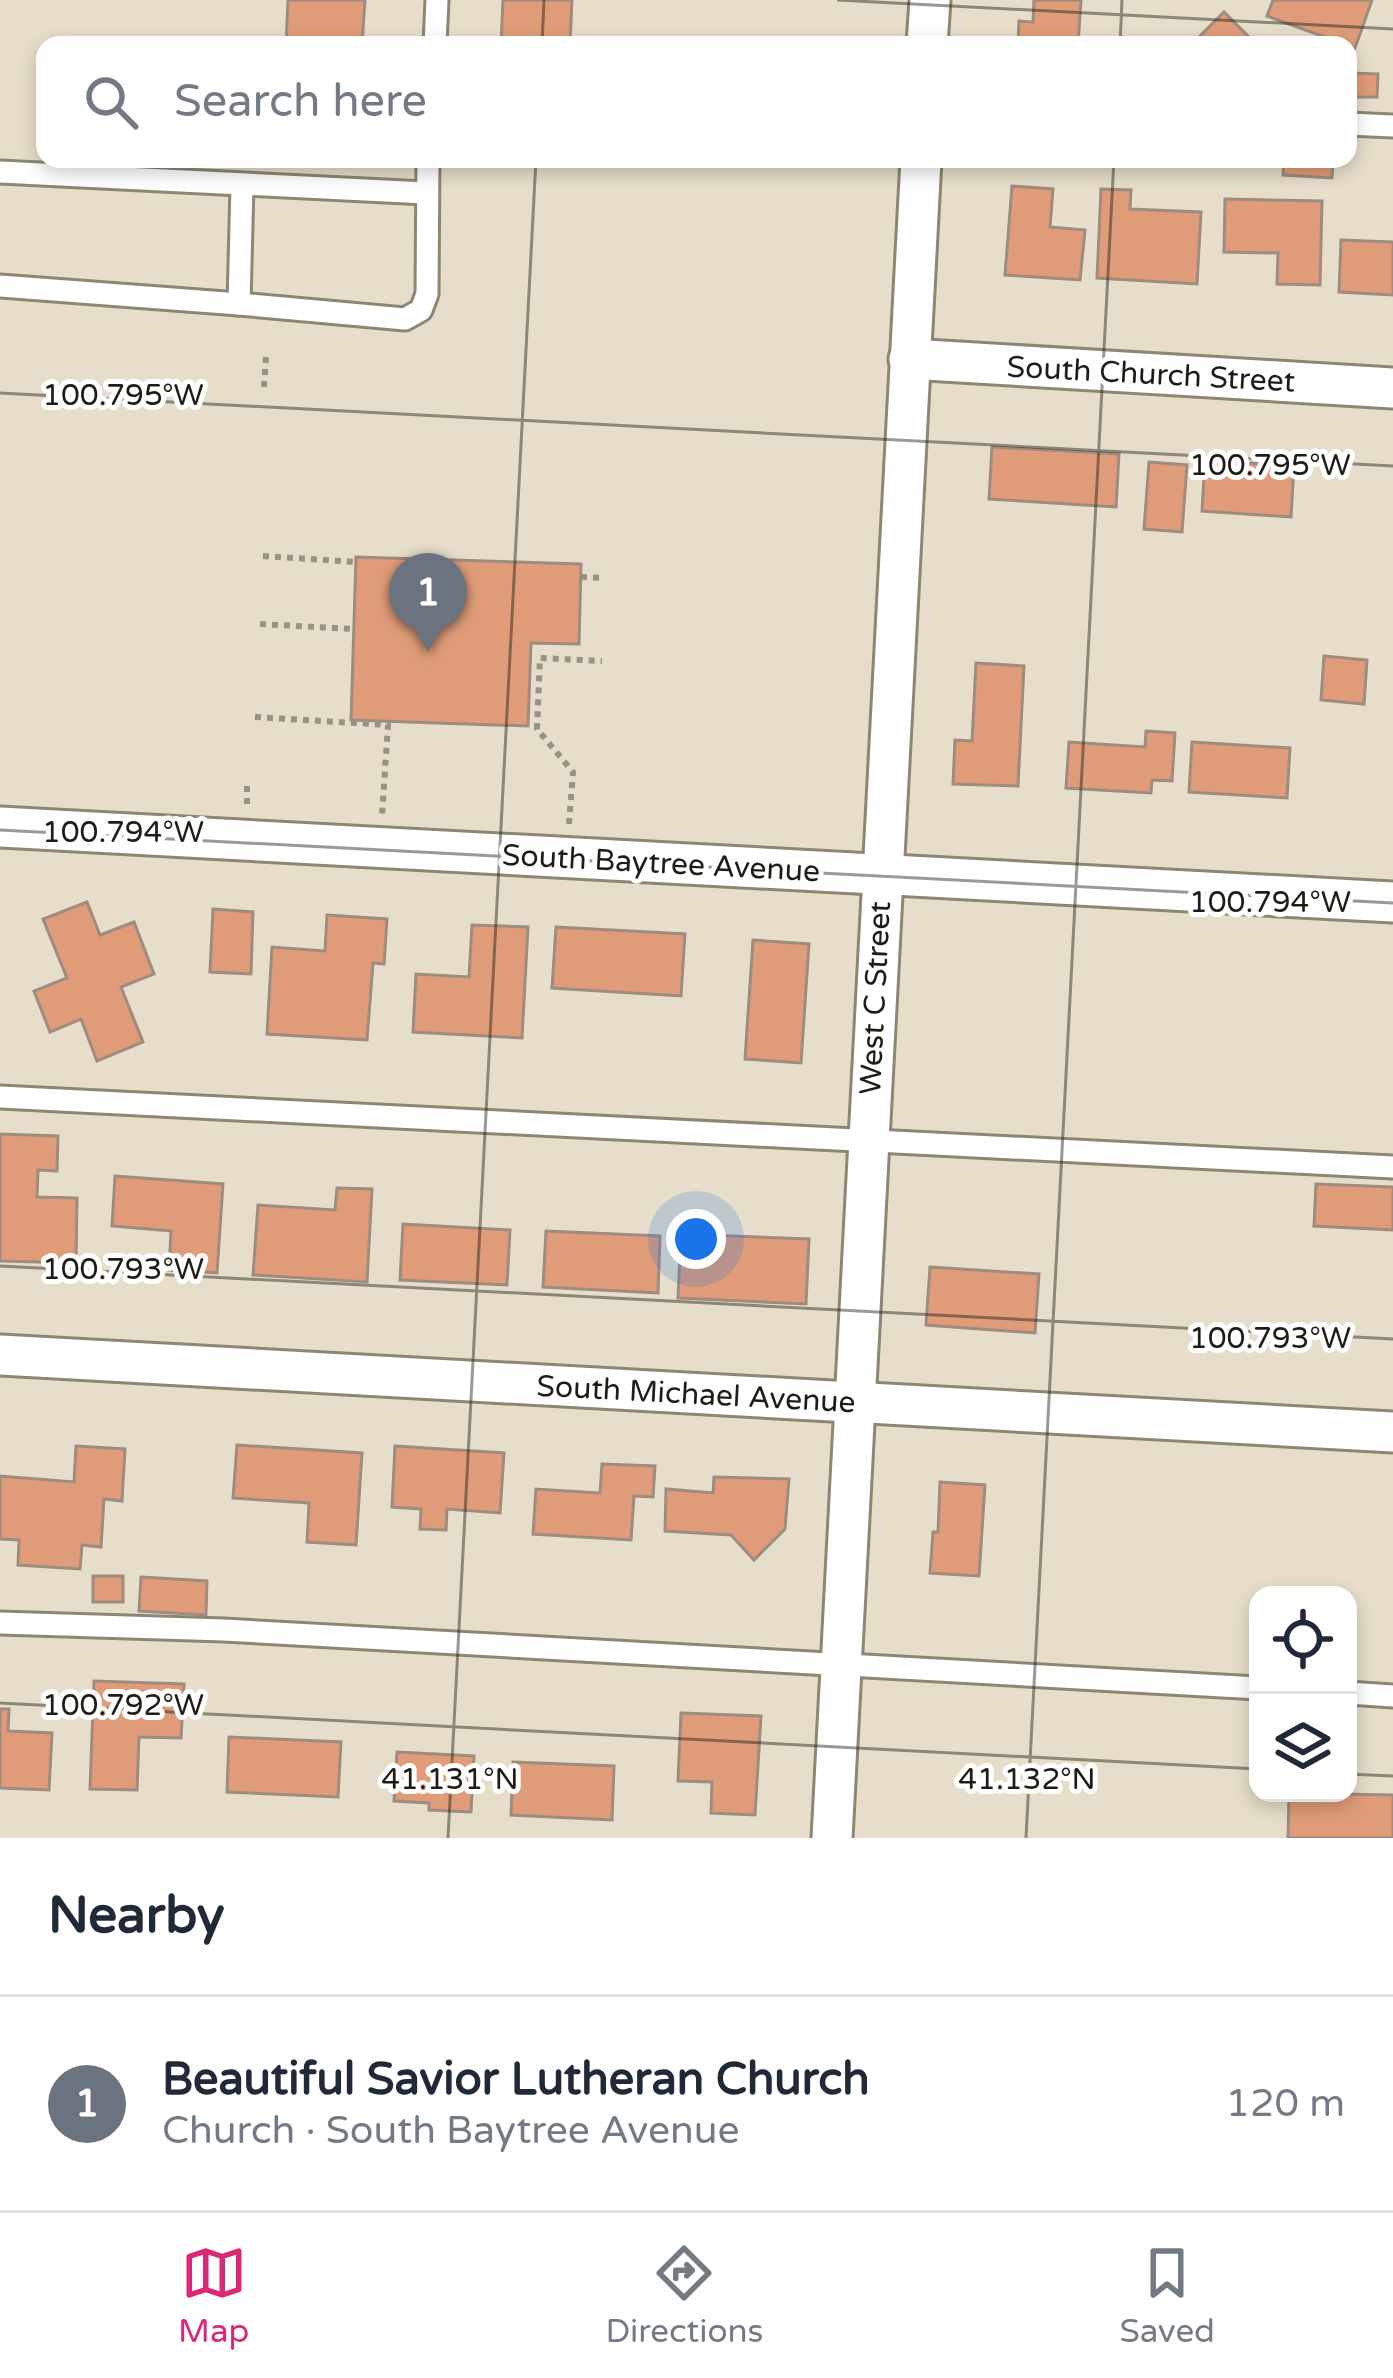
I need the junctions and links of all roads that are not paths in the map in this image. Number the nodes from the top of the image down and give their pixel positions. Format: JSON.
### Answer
{"nodes":[{"id":1,"x":437,"y":0,"type":"edge"},
{"id":2,"x":930,"y":0,"type":"edge"},
{"id":3,"x":435,"y":36,"type":"edge"},
{"id":4,"x":928,"y":36,"type":"edge"},
{"id":5,"x":1357,"y":124,"type":"edge"},
{"id":6,"x":1393,"y":126,"type":"edge"},
{"id":7,"x":427,"y":168,"type":"edge"},
{"id":8,"x":920,"y":168,"type":"edge"},
{"id":9,"x":0,"y":172,"type":"edge"},
{"id":10,"x":242,"y":184,"type":"junction"},
{"id":11,"x":426,"y":193,"type":"junction"},
{"id":12,"x":0,"y":286,"type":"edge"},
{"id":13,"x":238,"y":304,"type":"junction"},
{"id":14,"x":909,"y":359,"type":"junction"},
{"id":15,"x":1393,"y":388,"type":"edge"},
{"id":16,"x":0,"y":827,"type":"edge"},
{"id":17,"x":881,"y":874,"type":"junction"},
{"id":18,"x":1393,"y":902,"type":"edge"},
{"id":19,"x":0,"y":1097,"type":"edge"},
{"id":20,"x":867,"y":1139,"type":"junction"},
{"id":21,"x":1393,"y":1167,"type":"edge"},
{"id":22,"x":0,"y":1355,"type":"edge"},
{"id":23,"x":854,"y":1402,"type":"junction"},
{"id":24,"x":1393,"y":1432,"type":"edge"},
{"id":25,"x":0,"y":1623,"type":"edge"},
{"id":26,"x":841,"y":1665,"type":"junction"},
{"id":27,"x":1249,"y":1688,"type":"edge"},
{"id":28,"x":1357,"y":1694,"type":"edge"},
{"id":29,"x":1393,"y":1696,"type":"edge"},
{"id":30,"x":832,"y":1838,"type":"edge"}],
"edges":[{"from":1,"to":3,"type":"lane"},
{"from":2,"to":4,"type":"street"},
{"from":5,"to":6,"type":"lane"},
{"from":7,"to":11,"type":"lane"},
{"from":8,"to":14,"type":"street","name":"West C Street"},
{"from":9,"to":10,"type":"lane"},
{"from":10,"to":11,"type":"lane"},
{"from":10,"to":13,"type":"lane"},
{"from":11,"to":13,"type":"lane"},
{"from":12,"to":13,"type":"lane"},
{"from":14,"to":15,"type":"street","name":"South Church Street"},
{"from":14,"to":17,"type":"street","name":"West C Street"},
{"from":16,"to":17,"type":"street","name":"South Baytree Avenue"},
{"from":17,"to":18,"type":"street","name":"South Baytree Avenue"},
{"from":17,"to":20,"type":"street","name":"West C Street"},
{"from":19,"to":20,"type":"lane"},
{"from":20,"to":21,"type":"lane"},
{"from":20,"to":23,"type":"street","name":"West C Street"},
{"from":22,"to":23,"type":"street","name":"South Michael Avenue"},
{"from":23,"to":24,"type":"street","name":"South Michael Avenue"},
{"from":23,"to":26,"type":"street","name":"West C Street"},
{"from":25,"to":26,"type":"lane"},
{"from":26,"to":27,"type":"lane"},
{"from":26,"to":30,"type":"street","name":"West C Street"},
{"from":28,"to":29,"type":"lane"}]}
